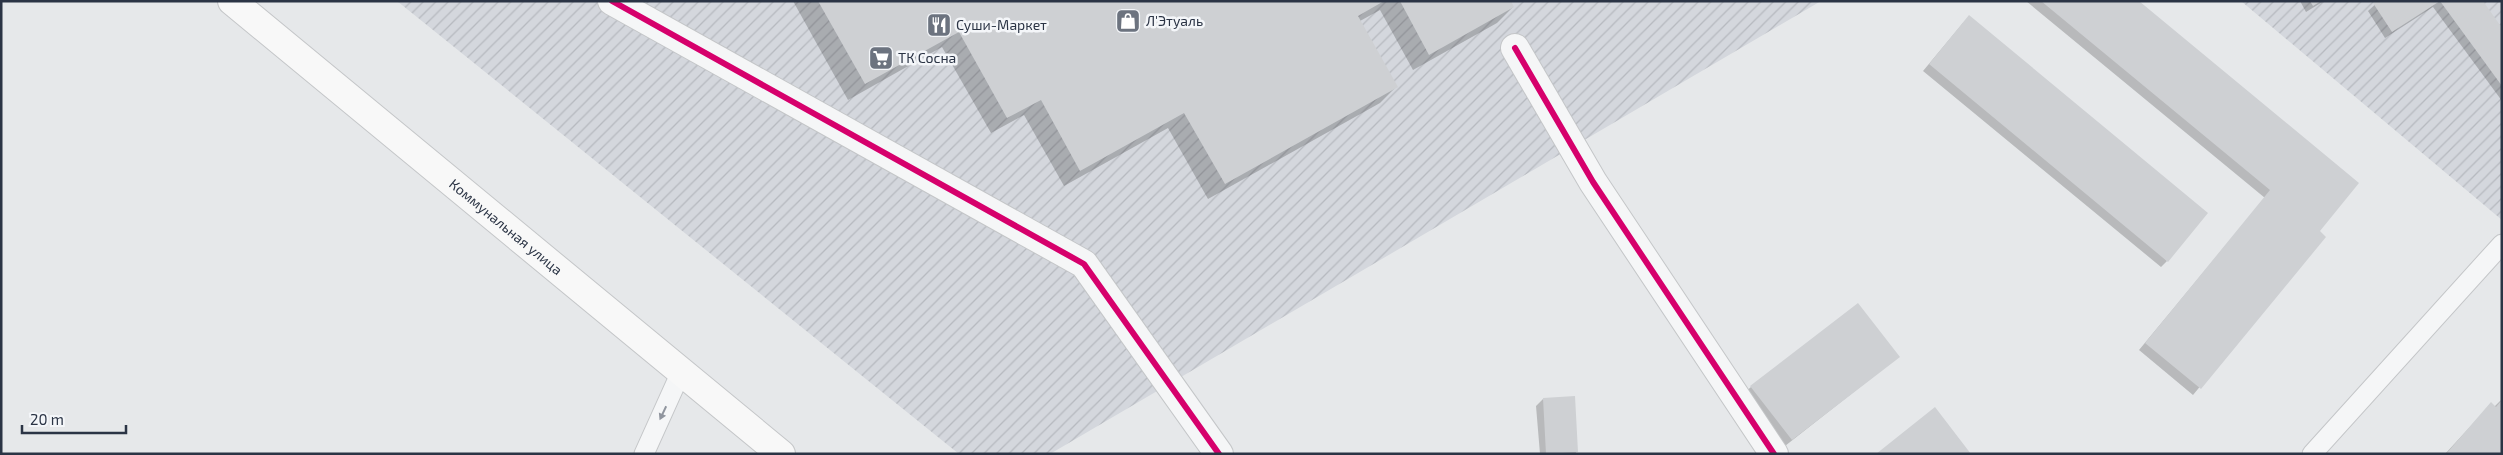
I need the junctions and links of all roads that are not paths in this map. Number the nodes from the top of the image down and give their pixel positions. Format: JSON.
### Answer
{"nodes":[{"id":1,"x":232,"y":1,"type":"edge"},
{"id":2,"x":612,"y":1,"type":"edge"},
{"id":3,"x":1515,"y":48,"type":"dead end"},
{"id":4,"x":2502,"y":244,"type":"edge"},
{"id":5,"x":681,"y":372,"type":"junction"},
{"id":6,"x":644,"y":454,"type":"edge"},
{"id":7,"x":781,"y":454,"type":"edge"},
{"id":8,"x":1219,"y":454,"type":"edge"},
{"id":9,"x":1774,"y":454,"type":"edge"},
{"id":10,"x":2312,"y":454,"type":"edge"}],
"edges":[{"from":1,"to":5,"type":"main road","name":"Коммунальная улица"},
{"from":2,"to":8,"type":"street"},
{"from":3,"to":9,"type":"street"},
{"from":4,"to":10,"type":"lane"},
{"from":5,"to":6,"type":"lane","one_way":true},
{"from":5,"to":7,"type":"main road","name":"Коммунальная улица"}]}
